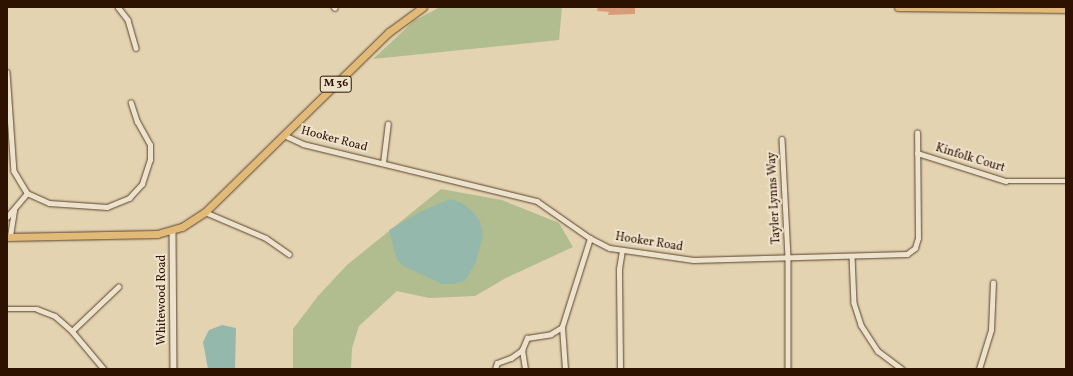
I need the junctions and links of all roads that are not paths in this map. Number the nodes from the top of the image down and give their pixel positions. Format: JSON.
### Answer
{"nodes":[{"id":1,"x":118,"y":7,"type":"edge"},
{"id":2,"x":423,"y":7,"type":"edge"},
{"id":3,"x":898,"y":7,"type":"edge"},
{"id":4,"x":914,"y":8,"type":"edge"},
{"id":5,"x":1054,"y":8,"type":"edge"},
{"id":6,"x":1066,"y":9,"type":"edge"},
{"id":7,"x":136,"y":48,"type":"dead end"},
{"id":8,"x":7,"y":72,"type":"edge"},
{"id":9,"x":131,"y":103,"type":"dead end"},
{"id":10,"x":388,"y":124,"type":"dead end"},
{"id":11,"x":917,"y":133,"type":"dead end"},
{"id":12,"x":284,"y":135,"type":"junction"},
{"id":13,"x":782,"y":138,"type":"dead end"},
{"id":14,"x":917,"y":152,"type":"junction"},
{"id":15,"x":383,"y":163,"type":"junction"},
{"id":16,"x":1066,"y":181,"type":"edge"},
{"id":17,"x":27,"y":192,"type":"junction"},
{"id":18,"x":14,"y":210,"type":"junction"},
{"id":19,"x":205,"y":212,"type":"junction"},
{"id":20,"x":7,"y":217,"type":"edge"},
{"id":21,"x":173,"y":232,"type":"junction"},
{"id":22,"x":9,"y":236,"type":"edge"},
{"id":23,"x":590,"y":238,"type":"junction"},
{"id":24,"x":622,"y":250,"type":"junction"},
{"id":25,"x":289,"y":254,"type":"dead end"},
{"id":26,"x":788,"y":256,"type":"junction"},
{"id":27,"x":852,"y":256,"type":"junction"},
{"id":28,"x":993,"y":284,"type":"dead end"},
{"id":29,"x":118,"y":287,"type":"dead end"},
{"id":30,"x":7,"y":309,"type":"edge"},
{"id":31,"x":562,"y":327,"type":"junction"},
{"id":32,"x":72,"y":330,"type":"junction"},
{"id":33,"x":522,"y":350,"type":"junction"},
{"id":34,"x":104,"y":369,"type":"edge"},
{"id":35,"x":174,"y":369,"type":"edge"},
{"id":36,"x":495,"y":369,"type":"edge"},
{"id":37,"x":524,"y":369,"type":"edge"},
{"id":38,"x":565,"y":369,"type":"edge"},
{"id":39,"x":620,"y":369,"type":"edge"},
{"id":40,"x":788,"y":369,"type":"edge"},
{"id":41,"x":902,"y":369,"type":"edge"},
{"id":42,"x":979,"y":369,"type":"edge"}],
"edges":[{"from":1,"to":7,"type":"street"},
{"from":2,"to":12,"type":"main road","number":"M 36"},
{"from":3,"to":4,"type":"main road"},
{"from":4,"to":5,"type":"main road"},
{"from":5,"to":6,"type":"main road"},
{"from":8,"to":17,"type":"street"},
{"from":9,"to":17,"type":"street"},
{"from":10,"to":15,"type":"street"},
{"from":11,"to":14,"type":"street","name":"Hooker Road"},
{"from":12,"to":15,"type":"street","name":"Hooker Road"},
{"from":12,"to":19,"type":"main road","number":"M 36"},
{"from":13,"to":26,"type":"street","name":"Tayler Lynns Way"},
{"from":14,"to":16,"type":"street","name":"Kinfolk Court"},
{"from":14,"to":27,"type":"street","name":"Hooker Road"},
{"from":15,"to":23,"type":"street","name":"Hooker Road"},
{"from":17,"to":18,"type":"street"},
{"from":18,"to":20,"type":"street"},
{"from":18,"to":22,"type":"street"},
{"from":19,"to":21,"type":"main road","number":"M 36"},
{"from":19,"to":25,"type":"street"},
{"from":21,"to":22,"type":"main road"},
{"from":21,"to":35,"type":"street","name":"Whitewood Road"},
{"from":23,"to":24,"type":"street","name":"Hooker Road"},
{"from":23,"to":31,"type":"street"},
{"from":24,"to":26,"type":"street","name":"Hooker Road"},
{"from":24,"to":39,"type":"street"},
{"from":26,"to":27,"type":"street","name":"Hooker Road"},
{"from":26,"to":40,"type":"street","name":"Tayler Lynns Way"},
{"from":27,"to":41,"type":"street"},
{"from":28,"to":42,"type":"street"},
{"from":29,"to":32,"type":"street"},
{"from":30,"to":32,"type":"street"},
{"from":31,"to":33,"type":"street"},
{"from":31,"to":38,"type":"street"},
{"from":32,"to":34,"type":"street"},
{"from":33,"to":36,"type":"street"},
{"from":33,"to":37,"type":"street"}]}
